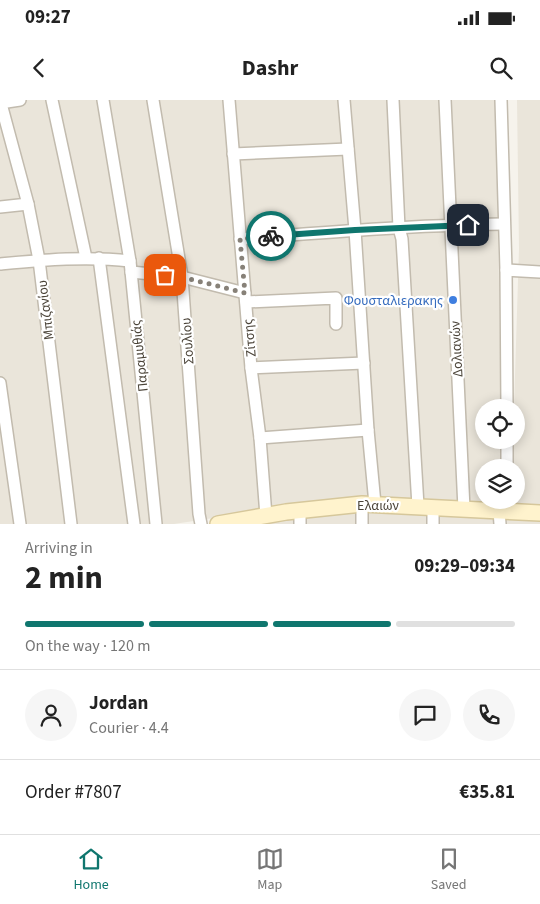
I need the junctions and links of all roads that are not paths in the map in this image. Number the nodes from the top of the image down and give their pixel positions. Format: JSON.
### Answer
{"nodes":[{"id":1,"x":20,"y":100,"type":"edge"},
{"id":2,"x":52,"y":100,"type":"edge"},
{"id":3,"x":103,"y":100,"type":"edge"},
{"id":4,"x":153,"y":100,"type":"edge"},
{"id":5,"x":229,"y":100,"type":"edge"},
{"id":6,"x":344,"y":100,"type":"edge"},
{"id":7,"x":393,"y":100,"type":"edge"},
{"id":8,"x":444,"y":100,"type":"edge"},
{"id":9,"x":501,"y":100,"type":"edge"},
{"id":10,"x":0,"y":102,"type":"edge"},
{"id":11,"x":348,"y":149,"type":"junction"},
{"id":12,"x":233,"y":154,"type":"junction"},
{"id":13,"x":28,"y":204,"type":"junction"},
{"id":14,"x":0,"y":207,"type":"edge"},
{"id":15,"x":504,"y":224,"type":"junction"},
{"id":16,"x":450,"y":225,"type":"junction"},
{"id":17,"x":399,"y":228,"type":"junction"},
{"id":18,"x":355,"y":230,"type":"junction"},
{"id":19,"x":240,"y":239,"type":"junction"},
{"id":20,"x":86,"y":258,"type":"junction"},
{"id":21,"x":99,"y":258,"type":"junction"},
{"id":22,"x":39,"y":260,"type":"junction"},
{"id":23,"x":0,"y":264,"type":"edge"},
{"id":24,"x":131,"y":266,"type":"junction"},
{"id":25,"x":506,"y":270,"type":"junction"},
{"id":26,"x":540,"y":272,"type":"edge"},
{"id":27,"x":182,"y":277,"type":"junction"},
{"id":28,"x":245,"y":298,"type":"junction"},
{"id":29,"x":336,"y":324,"type":"dead end"},
{"id":30,"x":364,"y":363,"type":"junction"},
{"id":31,"x":251,"y":368,"type":"junction"},
{"id":32,"x":0,"y":383,"type":"edge"},
{"id":33,"x":507,"y":399,"type":"edge"},
{"id":34,"x":368,"y":430,"type":"junction"},
{"id":35,"x":260,"y":438,"type":"junction"},
{"id":36,"x":368,"y":504,"type":"junction"},
{"id":37,"x":426,"y":507,"type":"junction"},
{"id":38,"x":464,"y":509,"type":"junction"},
{"id":39,"x":503,"y":512,"type":"edge"},
{"id":40,"x":540,"y":513,"type":"edge"},
{"id":41,"x":266,"y":516,"type":"junction"},
{"id":42,"x":300,"y":517,"type":"edge"},
{"id":43,"x":20,"y":524,"type":"edge"},
{"id":44,"x":71,"y":524,"type":"edge"},
{"id":45,"x":134,"y":524,"type":"edge"},
{"id":46,"x":156,"y":524,"type":"edge"},
{"id":47,"x":201,"y":524,"type":"edge"},
{"id":48,"x":218,"y":524,"type":"edge"},
{"id":49,"x":362,"y":524,"type":"edge"},
{"id":50,"x":433,"y":524,"type":"edge"}],
"edges":[{"from":1,"to":10,"type":"street"},
{"from":2,"to":20,"type":"street"},
{"from":3,"to":24,"type":"street","name":"Παραμυθιάς"},
{"from":4,"to":27,"type":"street","name":"Σουλίου"},
{"from":5,"to":12,"type":"street","name":"Ζίτσης"},
{"from":6,"to":11,"type":"street"},
{"from":7,"to":17,"type":"street"},
{"from":8,"to":16,"type":"street","name":"Δολιανών"},
{"from":9,"to":15,"type":"street"},
{"from":10,"to":13,"type":"street","name":"Μπιζανίου"},
{"from":11,"to":12,"type":"street"},
{"from":11,"to":18,"type":"street"},
{"from":12,"to":19,"type":"street","name":"Ζίτσης"},
{"from":13,"to":14,"type":"street"},
{"from":13,"to":22,"type":"street","name":"Μπιζανίου"},
{"from":15,"to":16,"type":"street"},
{"from":15,"to":25,"type":"street"},
{"from":16,"to":17,"type":"street"},
{"from":16,"to":38,"type":"street","name":"Δολιανών"},
{"from":17,"to":18,"type":"street"},
{"from":17,"to":37,"type":"street"},
{"from":18,"to":19,"type":"street"},
{"from":18,"to":30,"type":"street"},
{"from":19,"to":28,"type":"street","name":"Ζίτσης"},
{"from":20,"to":21,"type":"street"},
{"from":20,"to":22,"type":"street"},
{"from":21,"to":24,"type":"street"},
{"from":21,"to":45,"type":"street"},
{"from":22,"to":23,"type":"street"},
{"from":22,"to":44,"type":"street","name":"Μπιζανίου"},
{"from":24,"to":27,"type":"street"},
{"from":24,"to":46,"type":"street","name":"Παραμυθιάς"},
{"from":25,"to":26,"type":"street"},
{"from":25,"to":33,"type":"street"},
{"from":27,"to":28,"type":"street"},
{"from":27,"to":47,"type":"street","name":"Σουλίου"},
{"from":28,"to":29,"type":"street"},
{"from":28,"to":31,"type":"street","name":"Ζίτσης"},
{"from":30,"to":31,"type":"street"},
{"from":30,"to":34,"type":"street"},
{"from":31,"to":35,"type":"street","name":"Ζίτσης"},
{"from":32,"to":43,"type":"street"},
{"from":34,"to":35,"type":"street"},
{"from":34,"to":36,"type":"street"},
{"from":35,"to":41,"type":"street","name":"Ζίτσης"},
{"from":36,"to":37,"type":"street","name":"Ελαιών"},
{"from":36,"to":42,"type":"street","name":"Ελαιών"},
{"from":36,"to":49,"type":"street"},
{"from":37,"to":38,"type":"street","name":"Ελαιών"},
{"from":37,"to":50,"type":"street"},
{"from":38,"to":39,"type":"street","name":"Ελαιών"},
{"from":39,"to":40,"type":"street","name":"Ελαιών"},
{"from":41,"to":42,"type":"street","name":"Ελαιών"},
{"from":41,"to":48,"type":"street","name":"Ελαιών"}]}
